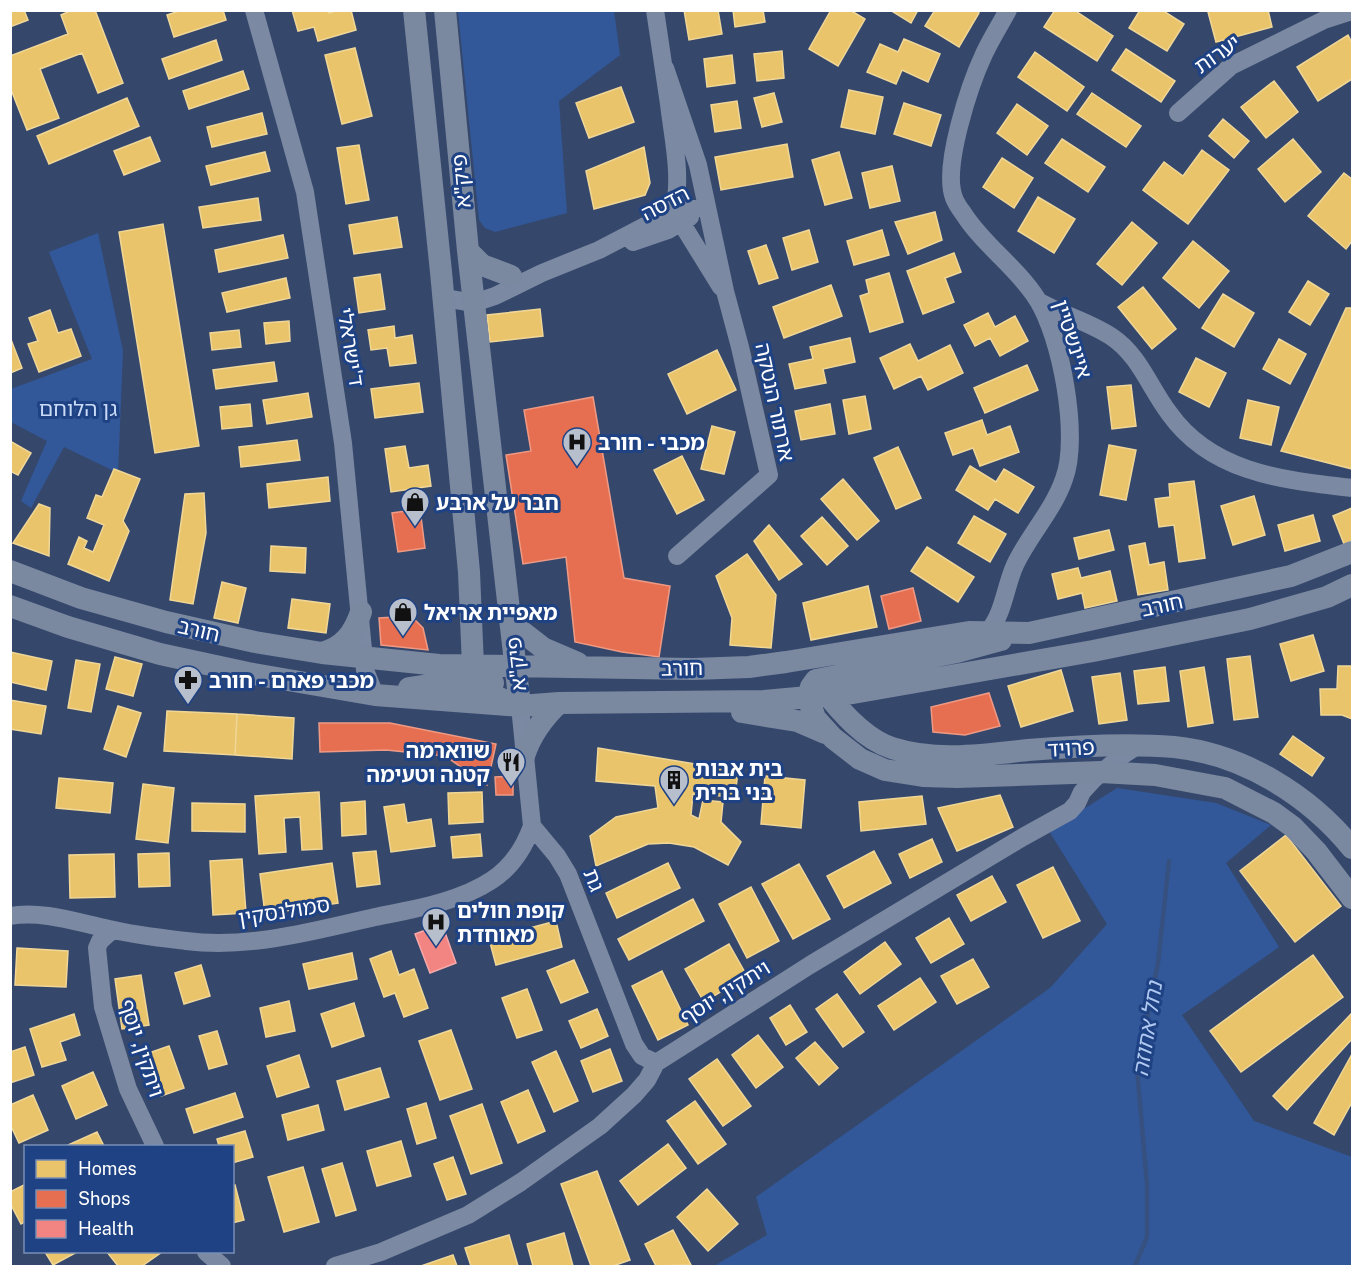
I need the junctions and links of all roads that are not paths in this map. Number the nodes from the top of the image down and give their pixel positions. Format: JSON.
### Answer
{"nodes":[{"id":1,"x":254,"y":10,"type":"edge"},
{"id":2,"x":414,"y":10,"type":"edge"},
{"id":3,"x":445,"y":10,"type":"edge"},
{"id":4,"x":655,"y":10,"type":"edge"},
{"id":5,"x":1008,"y":10,"type":"edge"},
{"id":6,"x":1353,"y":11,"type":"edge"},
{"id":7,"x":665,"y":68,"type":"junction"},
{"id":8,"x":1178,"y":113,"type":"dead end"},
{"id":9,"x":707,"y":207,"type":"junction"},
{"id":10,"x":677,"y":217,"type":"junction"},
{"id":11,"x":650,"y":237,"type":"junction"},
{"id":12,"x":599,"y":250,"type":"junction"},
{"id":13,"x":468,"y":251,"type":"junction"},
{"id":14,"x":699,"y":253,"type":"junction"},
{"id":15,"x":542,"y":273,"type":"junction"},
{"id":16,"x":511,"y":276,"type":"junction"},
{"id":17,"x":725,"y":291,"type":"junction"},
{"id":18,"x":473,"y":293,"type":"junction"},
{"id":19,"x":444,"y":298,"type":"junction"},
{"id":20,"x":1038,"y":301,"type":"junction"},
{"id":21,"x":1353,"y":488,"type":"edge"},
{"id":22,"x":1353,"y":552,"type":"edge"},
{"id":23,"x":677,"y":556,"type":"dead end"},
{"id":24,"x":10,"y":571,"type":"edge"},
{"id":25,"x":1353,"y":585,"type":"edge"},
{"id":26,"x":10,"y":606,"type":"edge"},
{"id":27,"x":361,"y":612,"type":"junction"},
{"id":28,"x":471,"y":621,"type":"junction"},
{"id":29,"x":512,"y":624,"type":"junction"},
{"id":30,"x":988,"y":632,"type":"junction"},
{"id":31,"x":1029,"y":633,"type":"junction"},
{"id":32,"x":322,"y":653,"type":"junction"},
{"id":33,"x":364,"y":658,"type":"junction"},
{"id":34,"x":795,"y":661,"type":"junction"},
{"id":35,"x":439,"y":665,"type":"junction"},
{"id":36,"x":516,"y":667,"type":"junction"},
{"id":37,"x":603,"y":669,"type":"junction"},
{"id":38,"x":478,"y":676,"type":"junction"},
{"id":39,"x":875,"y":690,"type":"junction"},
{"id":40,"x":818,"y":692,"type":"junction"},
{"id":41,"x":375,"y":695,"type":"junction"},
{"id":42,"x":559,"y":703,"type":"junction"},
{"id":43,"x":684,"y":703,"type":"junction"},
{"id":44,"x":520,"y":706,"type":"junction"},
{"id":45,"x":832,"y":738,"type":"junction"},
{"id":46,"x":877,"y":741,"type":"junction"},
{"id":47,"x":1137,"y":746,"type":"junction"},
{"id":48,"x":524,"y":756,"type":"junction"},
{"id":49,"x":1101,"y":772,"type":"junction"},
{"id":50,"x":532,"y":826,"type":"junction"},
{"id":51,"x":1353,"y":848,"type":"edge"},
{"id":52,"x":1353,"y":898,"type":"edge"},
{"id":53,"x":10,"y":916,"type":"edge"},
{"id":54,"x":112,"y":930,"type":"junction"},
{"id":55,"x":656,"y":1063,"type":"junction"},
{"id":56,"x":155,"y":1145,"type":"edge"},
{"id":57,"x":208,"y":1253,"type":"edge"},
{"id":58,"x":222,"y":1266,"type":"edge"},
{"id":59,"x":335,"y":1266,"type":"edge"}],
"edges":[{"from":1,"to":27,"type":"street","name":"ד'ישראלי"},
{"from":2,"to":19,"type":"main road","name":"פיק\"א"},
{"from":3,"to":13,"type":"main road","name":"פיק\"א"},
{"from":4,"to":7,"type":"street","name":"ארתור הנטקה"},
{"from":5,"to":20,"type":"street","name":"איינשטיין"},
{"from":6,"to":8,"type":"street","name":"יערות"},
{"from":7,"to":9,"type":"street","name":"ארתור הנטקה"},
{"from":7,"to":10,"type":"street","name":"ארתור הנטקה"},
{"from":9,"to":10,"type":"street","name":"הדסה"},
{"from":9,"to":17,"type":"street","name":"ארתור הנטקה"},
{"from":10,"to":11,"type":"street","name":"הדסה"},
{"from":10,"to":12,"type":"street","name":"הדסה"},
{"from":10,"to":14,"type":"street","name":"ארתור הנטקה"},
{"from":11,"to":12,"type":"street","name":"הדסה"},
{"from":11,"to":14,"type":"street"},
{"from":12,"to":15,"type":"street","name":"הדסה"},
{"from":13,"to":16,"type":"main road"},
{"from":13,"to":18,"type":"main road","name":"פיק\"א"},
{"from":14,"to":17,"type":"street","name":"ארתור הנטקה"},
{"from":15,"to":16,"type":"street","name":"הדסה"},
{"from":15,"to":18,"type":"street","name":"הדסה"},
{"from":16,"to":18,"type":"street","name":"הדסה"},
{"from":17,"to":23,"type":"street","name":"ארתור הנטקה"},
{"from":18,"to":19,"type":"street","name":"הדסה"},
{"from":18,"to":29,"type":"main road","name":"פיק\"א"},
{"from":19,"to":28,"type":"main road","name":"פיק\"א"},
{"from":20,"to":21,"type":"street"},
{"from":20,"to":30,"type":"street","name":"איינשטיין"},
{"from":22,"to":31,"type":"main road","name":"חורב"},
{"from":24,"to":32,"type":"main road","name":"חורב"},
{"from":25,"to":39,"type":"main road","name":"חורב"},
{"from":26,"to":41,"type":"main road","name":"חורב"},
{"from":27,"to":32,"type":"main road"},
{"from":27,"to":33,"type":"street","name":"ד'ישראלי"},
{"from":28,"to":35,"type":"main road"},
{"from":28,"to":38,"type":"main road","name":"פיק\"א"},
{"from":29,"to":36,"type":"main road","name":"פיק\"א"},
{"from":29,"to":37,"type":"main road"},
{"from":30,"to":31,"type":"main road","name":"חורב"},
{"from":30,"to":34,"type":"main road","name":"חורב"},
{"from":31,"to":40,"type":"main road"},
{"from":32,"to":33,"type":"main road","name":"חורב"},
{"from":33,"to":35,"type":"main road","name":"חורב"},
{"from":33,"to":41,"type":"street","name":"ד'ישראלי"},
{"from":34,"to":37,"type":"main road","name":"חורב"},
{"from":34,"to":40,"type":"main road","name":"פרויד"},
{"from":35,"to":38,"type":"main road","name":"חורב"},
{"from":36,"to":37,"type":"main road","name":"חורב"},
{"from":36,"to":38,"type":"main road","name":"חורב"},
{"from":36,"to":44,"type":"main road","name":"פיק\"א"},
{"from":38,"to":41,"type":"main road"},
{"from":38,"to":44,"type":"main road","name":"פיק\"א"},
{"from":39,"to":40,"type":"main road","name":"חורב"},
{"from":39,"to":46,"type":"main road"},
{"from":40,"to":43,"type":"main road","name":"חורב"},
{"from":40,"to":45,"type":"main road","name":"פרויד"},
{"from":40,"to":46,"type":"main road","name":"פרויד"},
{"from":41,"to":44,"type":"main road","name":"חורב"},
{"from":42,"to":43,"type":"main road","name":"חורב"},
{"from":42,"to":44,"type":"main road","name":"חורב"},
{"from":42,"to":48,"type":"main road"},
{"from":43,"to":45,"type":"main road"},
{"from":44,"to":48,"type":"street"},
{"from":45,"to":49,"type":"main road","name":"פרויד"},
{"from":46,"to":47,"type":"main road","name":"פרויד"},
{"from":47,"to":49,"type":"street","name":"ויתקין, יוסף"},
{"from":47,"to":51,"type":"main road","name":"פרויד"},
{"from":48,"to":50,"type":"street"},
{"from":49,"to":52,"type":"main road","name":"פרויד"},
{"from":49,"to":55,"type":"street","name":"ויתקין, יוסף"},
{"from":50,"to":54,"type":"street","name":"סמולנסקין"},
{"from":50,"to":55,"type":"street","name":"גת"},
{"from":53,"to":54,"type":"street","name":"סמולנסקין"},
{"from":54,"to":56,"type":"street","name":"ויתקין, יוסף"},
{"from":55,"to":59,"type":"street","name":"ויתקין, יוסף"},
{"from":57,"to":58,"type":"street"}]}
